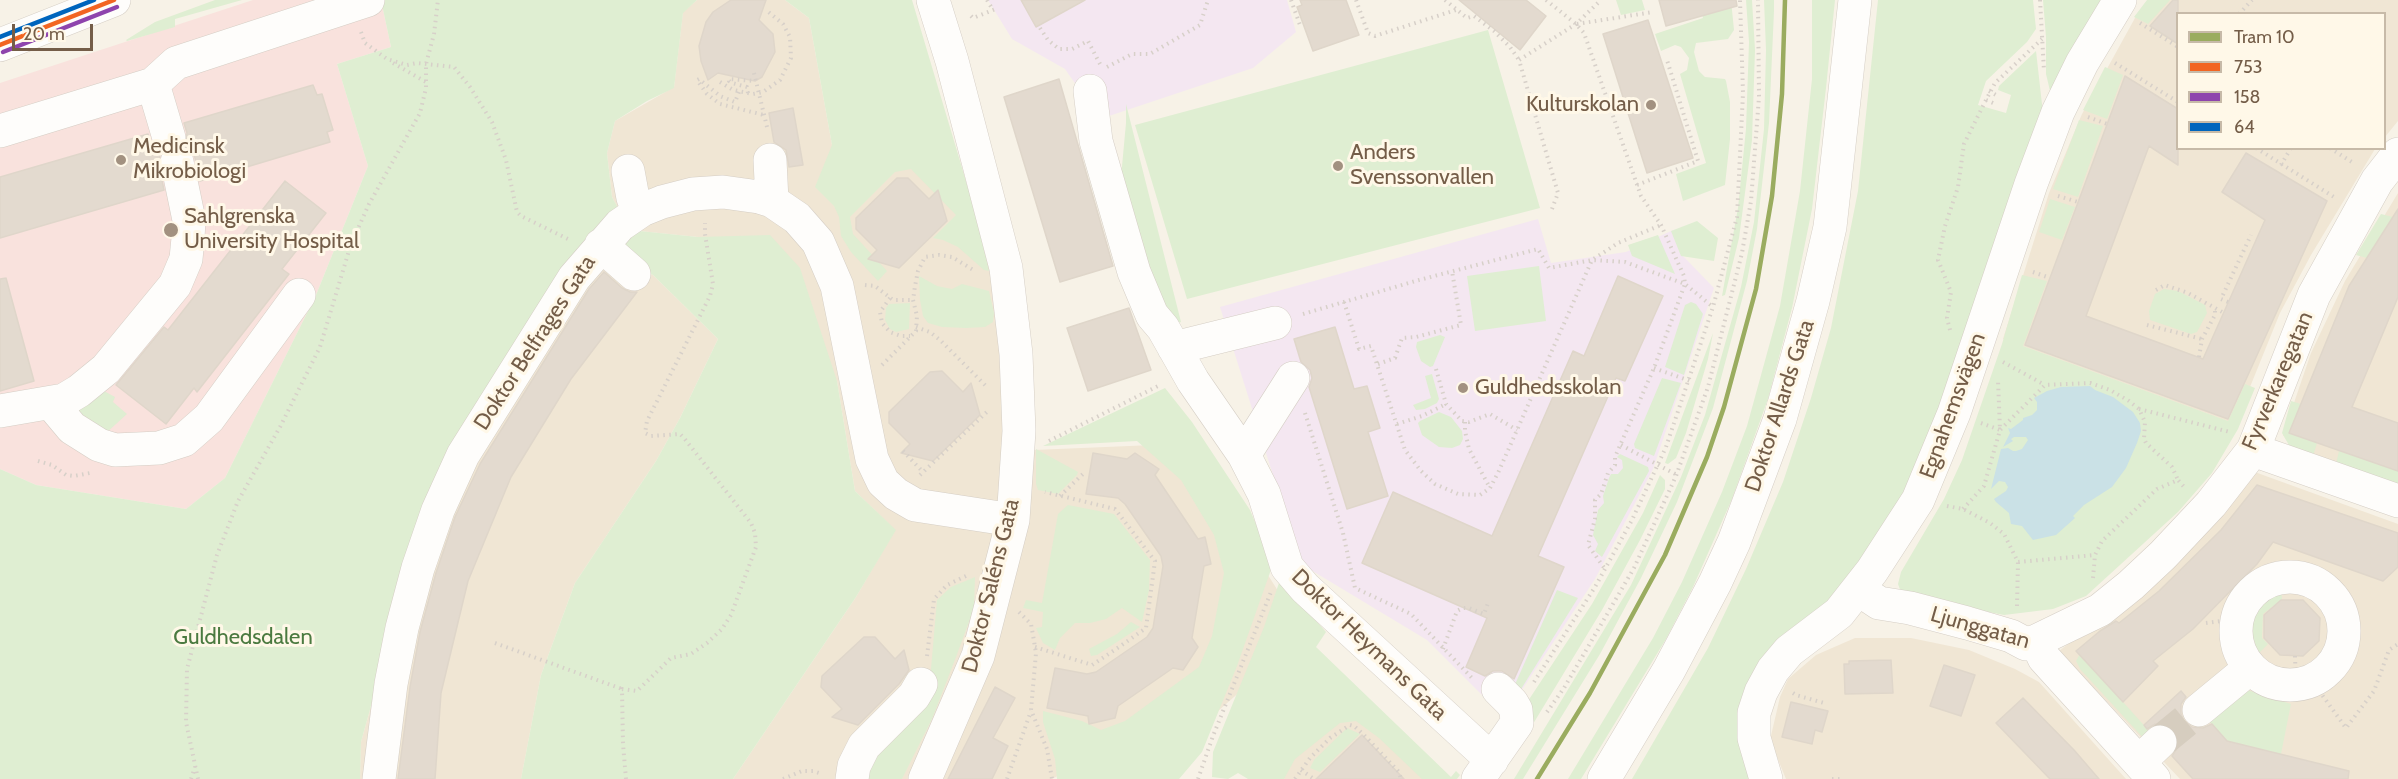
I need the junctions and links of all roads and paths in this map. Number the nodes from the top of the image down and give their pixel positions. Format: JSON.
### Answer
{"nodes":[{"id":1,"x":114,"y":0,"type":"edge"},
{"id":2,"x":438,"y":0,"type":"edge"},
{"id":3,"x":933,"y":0,"type":"edge"},
{"id":4,"x":987,"y":0,"type":"edge"},
{"id":5,"x":1208,"y":0,"type":"edge"},
{"id":6,"x":1291,"y":0,"type":"edge"},
{"id":7,"x":1356,"y":0,"type":"edge"},
{"id":8,"x":1445,"y":0,"type":"edge"},
{"id":9,"x":1546,"y":0,"type":"edge"},
{"id":10,"x":1601,"y":0,"type":"edge"},
{"id":11,"x":1740,"y":0,"type":"edge"},
{"id":12,"x":1758,"y":0,"type":"edge"},
{"id":13,"x":1855,"y":0,"type":"edge"},
{"id":14,"x":2040,"y":0,"type":"edge"},
{"id":15,"x":2120,"y":0,"type":"edge"},
{"id":16,"x":2252,"y":0,"type":"edge"},
{"id":17,"x":360,"y":3,"type":"edge"},
{"id":18,"x":766,"y":9,"type":"dead end"},
{"id":19,"x":1456,"y":10,"type":"junction"},
{"id":20,"x":1653,"y":12,"type":"dead end"},
{"id":21,"x":2241,"y":12,"type":"edge"},
{"id":22,"x":968,"y":13,"type":"dead end"},
{"id":23,"x":1576,"y":24,"type":"junction"},
{"id":24,"x":1300,"y":25,"type":"dead end"},
{"id":25,"x":2148,"y":27,"type":"dead end"},
{"id":26,"x":1040,"y":28,"type":"dead end"},
{"id":27,"x":2043,"y":38,"type":"junction"},
{"id":28,"x":0,"y":45,"type":"edge"},
{"id":29,"x":2176,"y":46,"type":"edge"},
{"id":30,"x":2107,"y":58,"type":"dead end"},
{"id":31,"x":387,"y":59,"type":"junction"},
{"id":32,"x":1519,"y":60,"type":"junction"},
{"id":33,"x":1667,"y":60,"type":"dead end"},
{"id":34,"x":426,"y":64,"type":"junction"},
{"id":35,"x":754,"y":73,"type":"dead end"},
{"id":36,"x":755,"y":81,"type":"junction"},
{"id":37,"x":426,"y":82,"type":"junction"},
{"id":38,"x":720,"y":82,"type":"dead end"},
{"id":39,"x":153,"y":84,"type":"junction"},
{"id":40,"x":1090,"y":91,"type":"dead end"},
{"id":41,"x":1989,"y":91,"type":"junction"},
{"id":42,"x":739,"y":92,"type":"junction"},
{"id":43,"x":748,"y":93,"type":"junction"},
{"id":44,"x":758,"y":93,"type":"junction"},
{"id":45,"x":1996,"y":95,"type":"dead end"},
{"id":46,"x":1986,"y":100,"type":"junction"},
{"id":47,"x":2176,"y":101,"type":"edge"},
{"id":48,"x":1993,"y":103,"type":"dead end"},
{"id":49,"x":2072,"y":114,"type":"junction"},
{"id":50,"x":2108,"y":124,"type":"dead end"},
{"id":51,"x":0,"y":130,"type":"edge"},
{"id":52,"x":2259,"y":150,"type":"edge"},
{"id":53,"x":2290,"y":150,"type":"edge"},
{"id":54,"x":2333,"y":150,"type":"edge"},
{"id":55,"x":2398,"y":154,"type":"edge"},
{"id":56,"x":770,"y":160,"type":"dead end"},
{"id":57,"x":2281,"y":165,"type":"junction"},
{"id":58,"x":2357,"y":165,"type":"dead end"},
{"id":59,"x":628,"y":171,"type":"dead end"},
{"id":60,"x":1637,"y":185,"type":"junction"},
{"id":61,"x":2048,"y":193,"type":"dead end"},
{"id":62,"x":2336,"y":198,"type":"dead end"},
{"id":63,"x":772,"y":201,"type":"junction"},
{"id":64,"x":2078,"y":202,"type":"dead end"},
{"id":65,"x":1552,"y":209,"type":"dead end"},
{"id":66,"x":642,"y":210,"type":"junction"},
{"id":67,"x":705,"y":214,"type":"dead end"},
{"id":68,"x":1661,"y":225,"type":"junction"},
{"id":69,"x":2251,"y":235,"type":"dead end"},
{"id":70,"x":587,"y":242,"type":"junction"},
{"id":71,"x":1592,"y":260,"type":"junction"},
{"id":72,"x":1452,"y":271,"type":"junction"},
{"id":73,"x":634,"y":274,"type":"dead end"},
{"id":74,"x":982,"y":274,"type":"dead end"},
{"id":75,"x":2043,"y":276,"type":"dead end"},
{"id":76,"x":2050,"y":278,"type":"dead end"},
{"id":77,"x":1685,"y":284,"type":"junction"},
{"id":78,"x":875,"y":286,"type":"dead end"},
{"id":79,"x":2156,"y":290,"type":"dead end"},
{"id":80,"x":299,"y":295,"type":"dead end"},
{"id":81,"x":890,"y":298,"type":"junction"},
{"id":82,"x":913,"y":300,"type":"junction"},
{"id":83,"x":1344,"y":302,"type":"junction"},
{"id":84,"x":2228,"y":302,"type":"dead end"},
{"id":85,"x":1713,"y":308,"type":"junction"},
{"id":86,"x":2215,"y":309,"type":"junction"},
{"id":87,"x":2224,"y":313,"type":"dead end"},
{"id":88,"x":1275,"y":323,"type":"joint"},
{"id":89,"x":2147,"y":325,"type":"dead end"},
{"id":90,"x":916,"y":327,"type":"junction"},
{"id":91,"x":911,"y":336,"type":"junction"},
{"id":92,"x":1168,"y":338,"type":"junction"},
{"id":93,"x":2202,"y":339,"type":"junction"},
{"id":94,"x":1963,"y":341,"type":"junction"},
{"id":95,"x":2199,"y":357,"type":"dead end"},
{"id":96,"x":1377,"y":364,"type":"junction"},
{"id":97,"x":1654,"y":368,"type":"junction"},
{"id":98,"x":1436,"y":369,"type":"dead end"},
{"id":99,"x":855,"y":376,"type":"junction"},
{"id":100,"x":1293,"y":378,"type":"joint"},
{"id":101,"x":1998,"y":379,"type":"dead end"},
{"id":102,"x":1690,"y":381,"type":"junction"},
{"id":103,"x":2045,"y":385,"type":"junction"},
{"id":104,"x":1158,"y":386,"type":"dead end"},
{"id":105,"x":987,"y":387,"type":"dead end"},
{"id":106,"x":51,"y":403,"type":"junction"},
{"id":107,"x":1446,"y":404,"type":"junction"},
{"id":108,"x":2139,"y":409,"type":"junction"},
{"id":109,"x":0,"y":411,"type":"edge"},
{"id":110,"x":985,"y":414,"type":"dead end"},
{"id":111,"x":1466,"y":422,"type":"junction"},
{"id":112,"x":1397,"y":424,"type":"junction"},
{"id":113,"x":1517,"y":430,"type":"junction"},
{"id":114,"x":2000,"y":430,"type":"junction"},
{"id":115,"x":1047,"y":441,"type":"dead end"},
{"id":116,"x":2246,"y":442,"type":"junction"},
{"id":117,"x":1620,"y":446,"type":"junction"},
{"id":118,"x":1244,"y":455,"type":"junction"},
{"id":119,"x":1659,"y":464,"type":"junction"},
{"id":120,"x":1085,"y":472,"type":"dead end"},
{"id":121,"x":1677,"y":475,"type":"junction"},
{"id":122,"x":916,"y":479,"type":"dead end"},
{"id":123,"x":2178,"y":480,"type":"junction"},
{"id":124,"x":1490,"y":488,"type":"junction"},
{"id":125,"x":1042,"y":492,"type":"dead end"},
{"id":126,"x":1060,"y":496,"type":"junction"},
{"id":127,"x":1918,"y":500,"type":"junction"},
{"id":128,"x":2398,"y":501,"type":"edge"},
{"id":129,"x":2211,"y":504,"type":"junction"},
{"id":130,"x":1963,"y":509,"type":"junction"},
{"id":131,"x":1012,"y":520,"type":"junction"},
{"id":132,"x":2095,"y":555,"type":"junction"},
{"id":133,"x":1287,"y":567,"type":"junction"},
{"id":134,"x":1605,"y":569,"type":"junction"},
{"id":135,"x":963,"y":578,"type":"dead end"},
{"id":136,"x":1858,"y":589,"type":"junction"},
{"id":137,"x":1488,"y":603,"type":"dead end"},
{"id":138,"x":1016,"y":610,"type":"dead end"},
{"id":139,"x":2100,"y":610,"type":"junction"},
{"id":140,"x":930,"y":632,"type":"dead end"},
{"id":141,"x":2036,"y":641,"type":"junction"},
{"id":142,"x":495,"y":643,"type":"dead end"},
{"id":143,"x":2398,"y":644,"type":"edge"},
{"id":144,"x":1035,"y":647,"type":"junction"},
{"id":145,"x":1443,"y":649,"type":"junction"},
{"id":146,"x":2250,"y":668,"type":"junction"},
{"id":147,"x":2301,"y":674,"type":"junction"},
{"id":148,"x":921,"y":684,"type":"dead end"},
{"id":149,"x":1789,"y":688,"type":"dead end"},
{"id":150,"x":622,"y":689,"type":"junction"},
{"id":151,"x":1824,"y":703,"type":"dead end"},
{"id":152,"x":1510,"y":706,"type":"junction"},
{"id":153,"x":1031,"y":710,"type":"junction"},
{"id":154,"x":2199,"y":710,"type":"tunnel mouth"},
{"id":155,"x":2151,"y":761,"type":"edge"},
{"id":156,"x":196,"y":767,"type":"junction"},
{"id":157,"x":1485,"y":769,"type":"edge"},
{"id":158,"x":1301,"y":770,"type":"junction"},
{"id":159,"x":853,"y":772,"type":"edge"},
{"id":160,"x":191,"y":779,"type":"edge"},
{"id":161,"x":198,"y":779,"type":"edge"},
{"id":162,"x":379,"y":779,"type":"edge"},
{"id":163,"x":626,"y":779,"type":"edge"},
{"id":164,"x":783,"y":779,"type":"edge"},
{"id":165,"x":925,"y":779,"type":"edge"},
{"id":166,"x":1007,"y":779,"type":"edge"},
{"id":167,"x":1052,"y":779,"type":"edge"},
{"id":168,"x":1198,"y":779,"type":"edge"},
{"id":169,"x":1295,"y":779,"type":"edge"},
{"id":170,"x":1314,"y":779,"type":"edge"},
{"id":171,"x":1401,"y":779,"type":"edge"},
{"id":172,"x":1604,"y":779,"type":"edge"},
{"id":173,"x":1766,"y":779,"type":"edge"},
{"id":174,"x":1832,"y":779,"type":"edge"},
{"id":175,"x":1843,"y":779,"type":"edge"}],
"edges":[{"from":1,"to":28,"type":"street"},
{"from":2,"to":34,"type":"path"},
{"from":3,"to":131,"type":"street","name":"Doktor Saléns Gata"},
{"from":4,"to":22,"type":"path"},
{"from":5,"to":26,"type":"path"},
{"from":6,"to":24,"type":"path"},
{"from":7,"to":19,"type":"path"},
{"from":8,"to":19,"type":"path"},
{"from":9,"to":23,"type":"path"},
{"from":10,"to":23,"type":"path"},
{"from":11,"to":85,"type":"path"},
{"from":12,"to":121,"type":"path"},
{"from":13,"to":172,"type":"street","name":"Doktor Allards Gata"},
{"from":14,"to":27,"type":"path"},
{"from":15,"to":49,"type":"street","name":"Egnahemsvägen"},
{"from":16,"to":21,"type":"path"},
{"from":17,"to":31,"type":"path"},
{"from":17,"to":39,"type":"street"},
{"from":18,"to":44,"type":"path"},
{"from":19,"to":32,"type":"path"},
{"from":20,"to":23,"type":"path"},
{"from":23,"to":32,"type":"path"},
{"from":23,"to":60,"type":"path"},
{"from":25,"to":29,"type":"path"},
{"from":27,"to":41,"type":"path"},
{"from":27,"to":49,"type":"path"},
{"from":30,"to":47,"type":"path"},
{"from":31,"to":34,"type":"path"},
{"from":31,"to":37,"type":"path"},
{"from":32,"to":65,"type":"path"},
{"from":33,"to":60,"type":"path"},
{"from":34,"to":37,"type":"path"},
{"from":34,"to":70,"type":"path"},
{"from":35,"to":36,"type":"path"},
{"from":36,"to":43,"type":"path"},
{"from":36,"to":44,"type":"path"},
{"from":37,"to":156,"type":"path"},
{"from":38,"to":42,"type":"path"},
{"from":39,"to":51,"type":"street"},
{"from":39,"to":106,"type":"street"},
{"from":40,"to":92,"type":"street","name":"Doktor Heymans Gata"},
{"from":41,"to":45,"type":"path"},
{"from":41,"to":46,"type":"path"},
{"from":42,"to":43,"type":"path"},
{"from":42,"to":44,"type":"path"},
{"from":43,"to":44,"type":"path"},
{"from":46,"to":48,"type":"path"},
{"from":46,"to":94,"type":"path"},
{"from":49,"to":50,"type":"path"},
{"from":49,"to":94,"type":"street","name":"Egnahemsvägen"},
{"from":52,"to":57,"type":"path"},
{"from":53,"to":57,"type":"path"},
{"from":54,"to":58,"type":"path"},
{"from":55,"to":116,"type":"street","name":"Fyrverkaregatan"},
{"from":56,"to":63,"type":"street"},
{"from":57,"to":62,"type":"path"},
{"from":59,"to":66,"type":"street"},
{"from":60,"to":68,"type":"path"},
{"from":61,"to":64,"type":"path"},
{"from":63,"to":66,"type":"street","name":"Doktor Belfrages Gata"},
{"from":63,"to":99,"type":"street","name":"Doktor Belfrages Gata"},
{"from":66,"to":70,"type":"street","name":"Doktor Belfrages Gata"},
{"from":67,"to":150,"type":"path"},
{"from":68,"to":71,"type":"path"},
{"from":68,"to":77,"type":"path"},
{"from":69,"to":84,"type":"path"},
{"from":70,"to":73,"type":"street"},
{"from":70,"to":162,"type":"street","name":"Doktor Belfrages Gata"},
{"from":71,"to":72,"type":"path"},
{"from":71,"to":77,"type":"path"},
{"from":71,"to":113,"type":"path"},
{"from":72,"to":83,"type":"path"},
{"from":72,"to":96,"type":"path"},
{"from":74,"to":82,"type":"path"},
{"from":75,"to":76,"type":"path"},
{"from":77,"to":85,"type":"path"},
{"from":77,"to":97,"type":"path"},
{"from":78,"to":81,"type":"path"},
{"from":79,"to":86,"type":"path"},
{"from":80,"to":106,"type":"street"},
{"from":81,"to":82,"type":"path"},
{"from":81,"to":91,"type":"path"},
{"from":82,"to":90,"type":"path"},
{"from":83,"to":88,"type":"path"},
{"from":83,"to":96,"type":"path"},
{"from":85,"to":102,"type":"path"},
{"from":86,"to":87,"type":"path"},
{"from":86,"to":93,"type":"path"},
{"from":88,"to":92,"type":"street"},
{"from":89,"to":93,"type":"path"},
{"from":90,"to":91,"type":"path"},
{"from":90,"to":105,"type":"path"},
{"from":91,"to":99,"type":"path"},
{"from":92,"to":118,"type":"street","name":"Doktor Heymans Gata"},
{"from":93,"to":95,"type":"path"},
{"from":94,"to":103,"type":"path"},
{"from":94,"to":127,"type":"street","name":"Egnahemsvägen"},
{"from":96,"to":112,"type":"path"},
{"from":97,"to":102,"type":"path"},
{"from":97,"to":117,"type":"path"},
{"from":98,"to":107,"type":"path"},
{"from":99,"to":131,"type":"street","name":"Doktor Belfrages Gata"},
{"from":100,"to":118,"type":"street"},
{"from":100,"to":145,"type":"path"},
{"from":101,"to":114,"type":"path"},
{"from":102,"to":119,"type":"path"},
{"from":103,"to":108,"type":"path"},
{"from":103,"to":114,"type":"path"},
{"from":104,"to":115,"type":"path"},
{"from":106,"to":109,"type":"street"},
{"from":107,"to":111,"type":"path"},
{"from":107,"to":112,"type":"path"},
{"from":108,"to":116,"type":"path"},
{"from":108,"to":123,"type":"path"},
{"from":110,"to":122,"type":"path"},
{"from":111,"to":113,"type":"path"},
{"from":111,"to":124,"type":"path"},
{"from":112,"to":124,"type":"path"},
{"from":113,"to":124,"type":"path"},
{"from":114,"to":130,"type":"path"},
{"from":116,"to":128,"type":"street"},
{"from":116,"to":129,"type":"street","name":"Fyrverkaregatan"},
{"from":117,"to":119,"type":"path"},
{"from":117,"to":134,"type":"path"},
{"from":118,"to":133,"type":"street","name":"Doktor Heymans Gata"},
{"from":119,"to":121,"type":"path"},
{"from":119,"to":134,"type":"path"},
{"from":120,"to":126,"type":"path"},
{"from":121,"to":152,"type":"path"},
{"from":123,"to":129,"type":"path"},
{"from":123,"to":132,"type":"path"},
{"from":125,"to":126,"type":"path"},
{"from":126,"to":144,"type":"path"},
{"from":127,"to":130,"type":"path"},
{"from":127,"to":136,"type":"street","name":"Egnahemsvägen"},
{"from":129,"to":139,"type":"street","name":"Fyrverkaregatan"},
{"from":130,"to":132,"type":"path"},
{"from":131,"to":165,"type":"street","name":"Doktor Saléns Gata"},
{"from":132,"to":139,"type":"path"},
{"from":133,"to":157,"type":"street","name":"Doktor Heymans Gata"},
{"from":133,"to":168,"type":"path"},
{"from":134,"to":152,"type":"path"},
{"from":135,"to":140,"type":"path"},
{"from":136,"to":141,"type":"street","name":"Ljunggatan"},
{"from":136,"to":173,"type":"street","name":"Egnahemsvägen"},
{"from":137,"to":145,"type":"path"},
{"from":138,"to":144,"type":"path"},
{"from":139,"to":141,"type":"street","name":"Fyrverkaregatan"},
{"from":141,"to":155,"type":"street","name":"Ljunggatan"},
{"from":142,"to":150,"type":"path"},
{"from":143,"to":147,"type":"path"},
{"from":144,"to":153,"type":"path"},
{"from":145,"to":152,"type":"path"},
{"from":146,"to":147,"type":"street"},
{"from":146,"to":147,"type":"street"},
{"from":146,"to":154,"type":"street"},
{"from":148,"to":159,"type":"street"},
{"from":149,"to":151,"type":"path"},
{"from":150,"to":163,"type":"path"},
{"from":152,"to":157,"type":"street","name":"Doktor Heymans Gata"},
{"from":153,"to":166,"type":"path"},
{"from":153,"to":167,"type":"path"},
{"from":156,"to":160,"type":"path"},
{"from":156,"to":161,"type":"path"},
{"from":158,"to":169,"type":"path"},
{"from":158,"to":170,"type":"path"},
{"from":158,"to":171,"type":"path"},
{"from":159,"to":164,"type":"path"},
{"from":174,"to":175,"type":"path"}]}
